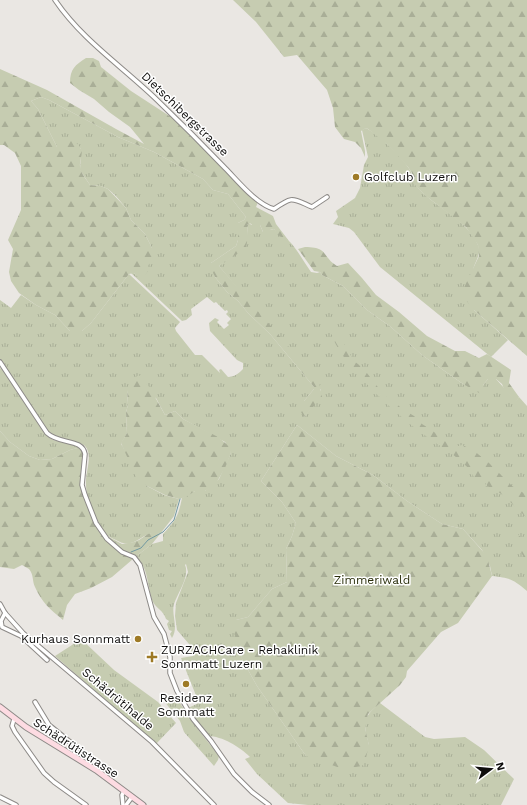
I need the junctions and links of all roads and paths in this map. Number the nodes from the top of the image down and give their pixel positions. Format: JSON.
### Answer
{"nodes":[{"id":1,"x":55,"y":0,"type":"edge"},
{"id":2,"x":328,"y":197,"type":"dead end"},
{"id":3,"x":0,"y":362,"type":"edge"},
{"id":4,"x":0,"y":604,"type":"edge"},
{"id":5,"x":5,"y":613,"type":"junction"},
{"id":6,"x":47,"y":660,"type":"dead end"},
{"id":7,"x":35,"y":702,"type":"dead end"},
{"id":8,"x":0,"y":707,"type":"edge"},
{"id":9,"x":14,"y":719,"type":"junction"},
{"id":10,"x":73,"y":756,"type":"junction"},
{"id":11,"x":124,"y":791,"type":"junction"},
{"id":12,"x":132,"y":796,"type":"junction"},
{"id":13,"x":0,"y":797,"type":"edge"},
{"id":14,"x":16,"y":805,"type":"edge"},
{"id":15,"x":86,"y":805,"type":"edge"},
{"id":16,"x":123,"y":805,"type":"edge"},
{"id":17,"x":126,"y":805,"type":"edge"},
{"id":18,"x":142,"y":805,"type":"edge"},
{"id":19,"x":214,"y":805,"type":"edge"},
{"id":20,"x":269,"y":805,"type":"edge"}],
"edges":[{"from":1,"to":2,"type":"street","name":"Dietschibergstrasse"},
{"from":3,"to":20,"type":"street"},
{"from":4,"to":5,"type":"street","name":"Schädrütihalde"},
{"from":5,"to":6,"type":"street","name":"Schädrütihalde"},
{"from":5,"to":19,"type":"street","name":"Schädrütihalde"},
{"from":7,"to":10,"type":"street"},
{"from":8,"to":9,"type":"main road","name":"Schädrütistrasse"},
{"from":9,"to":10,"type":"main road","name":"Schädrütistrasse"},
{"from":9,"to":15,"type":"street"},
{"from":10,"to":11,"type":"main road","name":"Schädrütistrasse"},
{"from":11,"to":12,"type":"main road","name":"Schädrütistrasse"},
{"from":11,"to":16,"type":"street"},
{"from":12,"to":17,"type":"street"},
{"from":12,"to":18,"type":"main road","name":"Schädrütistrasse"},
{"from":13,"to":14,"type":"street"}]}
